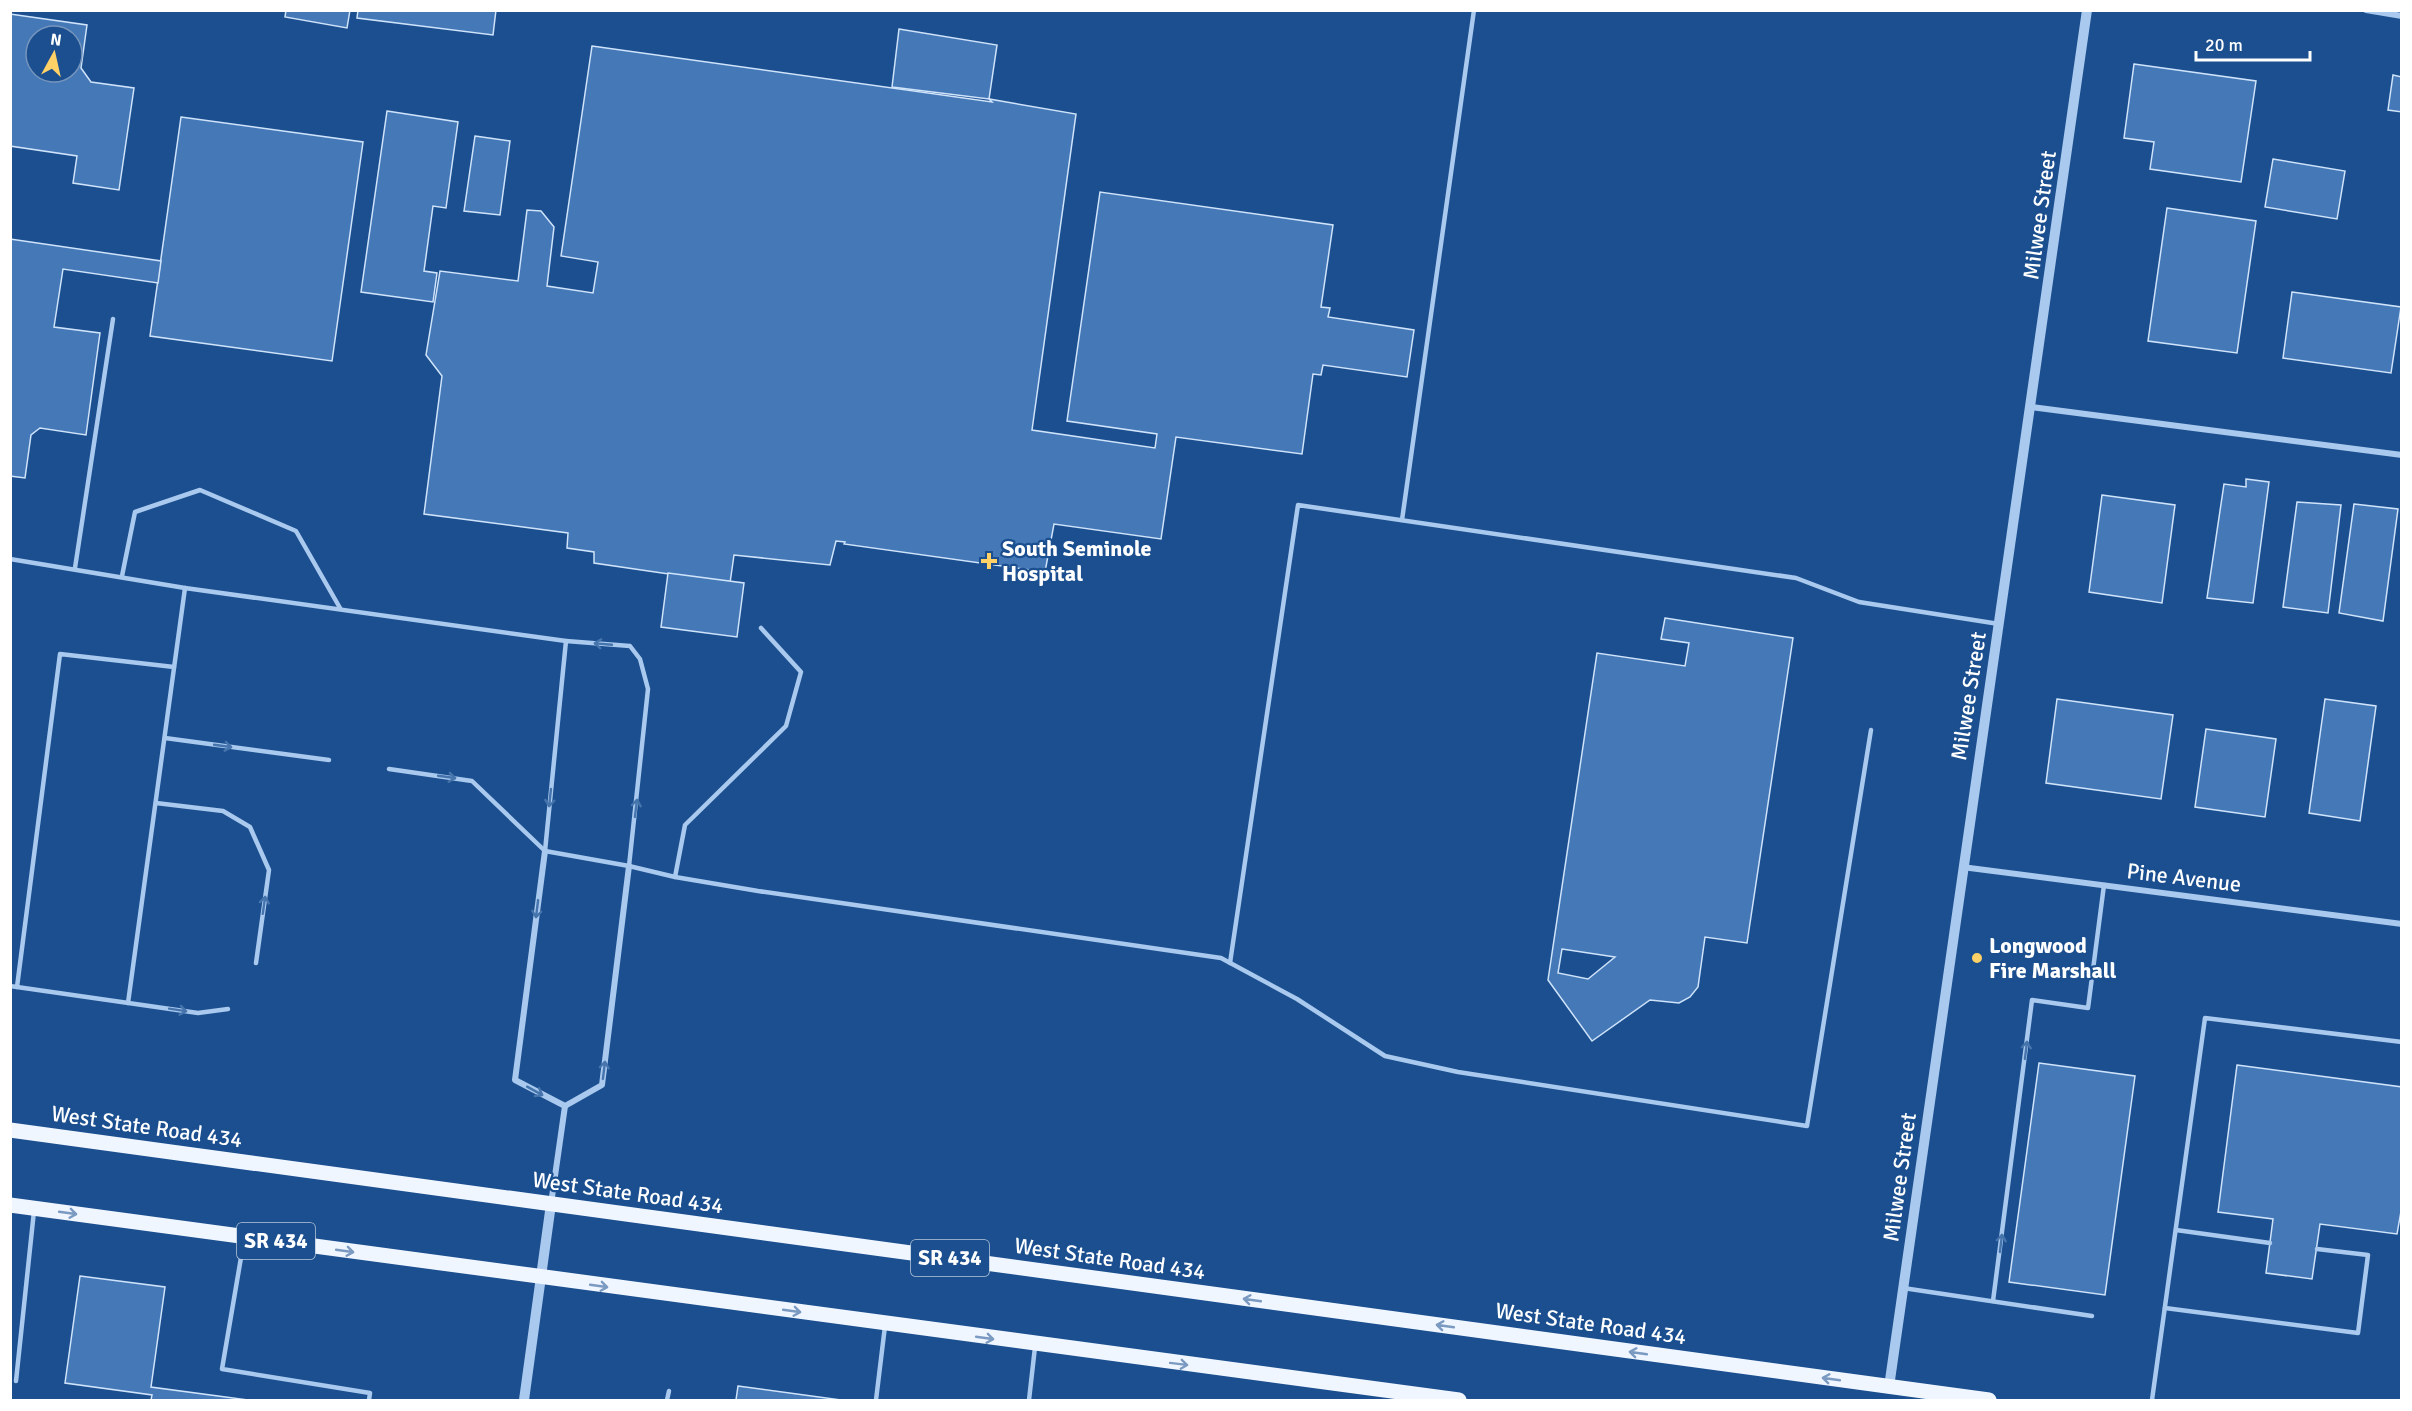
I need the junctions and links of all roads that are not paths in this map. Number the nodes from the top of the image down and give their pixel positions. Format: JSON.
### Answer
{"nodes":[{"id":1,"x":1474,"y":10,"type":"edge"},
{"id":2,"x":2087,"y":10,"type":"edge"},
{"id":3,"x":2366,"y":10,"type":"edge"},
{"id":4,"x":2402,"y":15,"type":"edge"},
{"id":5,"x":113,"y":319,"type":"dead end"},
{"id":6,"x":2031,"y":407,"type":"junction"},
{"id":7,"x":2402,"y":455,"type":"edge"},
{"id":8,"x":1402,"y":520,"type":"junction"},
{"id":9,"x":10,"y":559,"type":"edge"},
{"id":10,"x":75,"y":568,"type":"junction"},
{"id":11,"x":122,"y":576,"type":"junction"},
{"id":12,"x":185,"y":588,"type":"junction"},
{"id":13,"x":340,"y":608,"type":"junction"},
{"id":14,"x":1999,"y":624,"type":"junction"},
{"id":15,"x":761,"y":628,"type":"dead end"},
{"id":16,"x":566,"y":641,"type":"junction"},
{"id":17,"x":174,"y":667,"type":"junction"},
{"id":18,"x":1871,"y":729,"type":"dead end"},
{"id":19,"x":165,"y":738,"type":"junction"},
{"id":20,"x":329,"y":760,"type":"dead end"},
{"id":21,"x":389,"y":769,"type":"dead end"},
{"id":22,"x":156,"y":803,"type":"junction"},
{"id":23,"x":545,"y":851,"type":"junction"},
{"id":24,"x":629,"y":866,"type":"junction"},
{"id":25,"x":1962,"y":867,"type":"junction"},
{"id":26,"x":675,"y":878,"type":"junction"},
{"id":27,"x":2104,"y":885,"type":"junction"},
{"id":28,"x":2402,"y":924,"type":"edge"},
{"id":29,"x":256,"y":963,"type":"dead end"},
{"id":30,"x":1230,"y":963,"type":"junction"},
{"id":31,"x":10,"y":986,"type":"edge"},
{"id":32,"x":17,"y":987,"type":"junction"},
{"id":33,"x":128,"y":1003,"type":"junction"},
{"id":34,"x":228,"y":1009,"type":"dead end"},
{"id":35,"x":2402,"y":1041,"type":"edge"},
{"id":36,"x":565,"y":1106,"type":"junction"},
{"id":37,"x":10,"y":1130,"type":"edge"},
{"id":38,"x":551,"y":1204,"type":"junction"},
{"id":39,"x":10,"y":1205,"type":"edge"},
{"id":40,"x":35,"y":1208,"type":"junction"},
{"id":41,"x":2176,"y":1230,"type":"junction"},
{"id":42,"x":244,"y":1237,"type":"junction"},
{"id":43,"x":2270,"y":1243,"type":"dead end"},
{"id":44,"x":2317,"y":1249,"type":"dead end"},
{"id":45,"x":541,"y":1278,"type":"junction"},
{"id":46,"x":1903,"y":1288,"type":"junction"},
{"id":47,"x":1993,"y":1301,"type":"junction"},
{"id":48,"x":2165,"y":1308,"type":"junction"},
{"id":49,"x":2092,"y":1316,"type":"dead end"},
{"id":50,"x":886,"y":1324,"type":"junction"},
{"id":51,"x":1035,"y":1345,"type":"junction"},
{"id":52,"x":16,"y":1381,"type":"dead end"},
{"id":53,"x":1889,"y":1387,"type":"junction"},
{"id":54,"x":669,"y":1391,"type":"dead end"},
{"id":55,"x":1457,"y":1400,"type":"edge"},
{"id":56,"x":369,"y":1401,"type":"edge"},
{"id":57,"x":524,"y":1401,"type":"edge"},
{"id":58,"x":667,"y":1401,"type":"edge"},
{"id":59,"x":876,"y":1401,"type":"edge"},
{"id":60,"x":1029,"y":1401,"type":"edge"},
{"id":61,"x":1876,"y":1401,"type":"edge"},
{"id":62,"x":1989,"y":1401,"type":"edge"},
{"id":63,"x":2152,"y":1401,"type":"edge"}],
"edges":[{"from":1,"to":8,"type":"lane"},
{"from":2,"to":6,"type":"street","name":"Milwee Street"},
{"from":3,"to":4,"type":"street"},
{"from":5,"to":10,"type":"lane"},
{"from":6,"to":7,"type":"street"},
{"from":6,"to":14,"type":"street","name":"Milwee Street"},
{"from":8,"to":14,"type":"lane"},
{"from":8,"to":30,"type":"lane"},
{"from":9,"to":10,"type":"lane"},
{"from":10,"to":11,"type":"lane"},
{"from":11,"to":12,"type":"lane"},
{"from":11,"to":13,"type":"lane"},
{"from":12,"to":13,"type":"lane"},
{"from":12,"to":17,"type":"lane"},
{"from":13,"to":16,"type":"lane"},
{"from":14,"to":25,"type":"street","name":"Milwee Street"},
{"from":15,"to":26,"type":"lane"},
{"from":16,"to":23,"type":"lane","one_way":true},
{"from":24,"to":16,"type":"lane","one_way":true},
{"from":17,"to":19,"type":"lane"},
{"from":17,"to":32,"type":"lane"},
{"from":18,"to":30,"type":"lane"},
{"from":19,"to":20,"type":"lane","one_way":true},
{"from":19,"to":22,"type":"lane"},
{"from":21,"to":23,"type":"lane","one_way":true},
{"from":29,"to":22,"type":"lane","one_way":true},
{"from":22,"to":33,"type":"lane"},
{"from":23,"to":24,"type":"lane"},
{"from":23,"to":36,"type":"street","one_way":true},
{"from":24,"to":26,"type":"lane"},
{"from":36,"to":24,"type":"street","one_way":true},
{"from":25,"to":27,"type":"street","name":"Pine Avenue"},
{"from":25,"to":46,"type":"street","name":"Milwee Street"},
{"from":26,"to":30,"type":"lane"},
{"from":27,"to":28,"type":"street","name":"Pine Avenue"},
{"from":47,"to":27,"type":"lane","one_way":true},
{"from":31,"to":32,"type":"lane"},
{"from":32,"to":33,"type":"lane"},
{"from":33,"to":34,"type":"lane","one_way":true},
{"from":35,"to":41,"type":"lane"},
{"from":36,"to":38,"type":"street"},
{"from":37,"to":38,"type":"main road","name":"West State Road 434","number":"SR 434"},
{"from":38,"to":45,"type":"street"},
{"from":53,"to":38,"type":"main road","name":"West State Road 434","number":"SR 434","one_way":true},
{"from":39,"to":40,"type":"main road","number":"SR 434"},
{"from":40,"to":42,"type":"main road","number":"SR 434","one_way":true},
{"from":40,"to":52,"type":"lane"},
{"from":41,"to":43,"type":"lane"},
{"from":41,"to":48,"type":"lane"},
{"from":42,"to":45,"type":"main road","number":"SR 434","one_way":true},
{"from":42,"to":56,"type":"lane"},
{"from":44,"to":48,"type":"lane"},
{"from":45,"to":50,"type":"main road","number":"SR 434","one_way":true},
{"from":45,"to":57,"type":"street"},
{"from":46,"to":47,"type":"lane"},
{"from":46,"to":53,"type":"street","name":"Milwee Street"},
{"from":47,"to":49,"type":"lane"},
{"from":48,"to":63,"type":"lane"},
{"from":50,"to":51,"type":"main road","number":"SR 434","one_way":true},
{"from":50,"to":59,"type":"lane"},
{"from":51,"to":55,"type":"main road","number":"SR 434","one_way":true},
{"from":51,"to":60,"type":"lane"},
{"from":53,"to":61,"type":"main road"},
{"from":53,"to":62,"type":"main road","name":"West State Road 434","number":"SR 434"},
{"from":54,"to":58,"type":"lane"}]}
